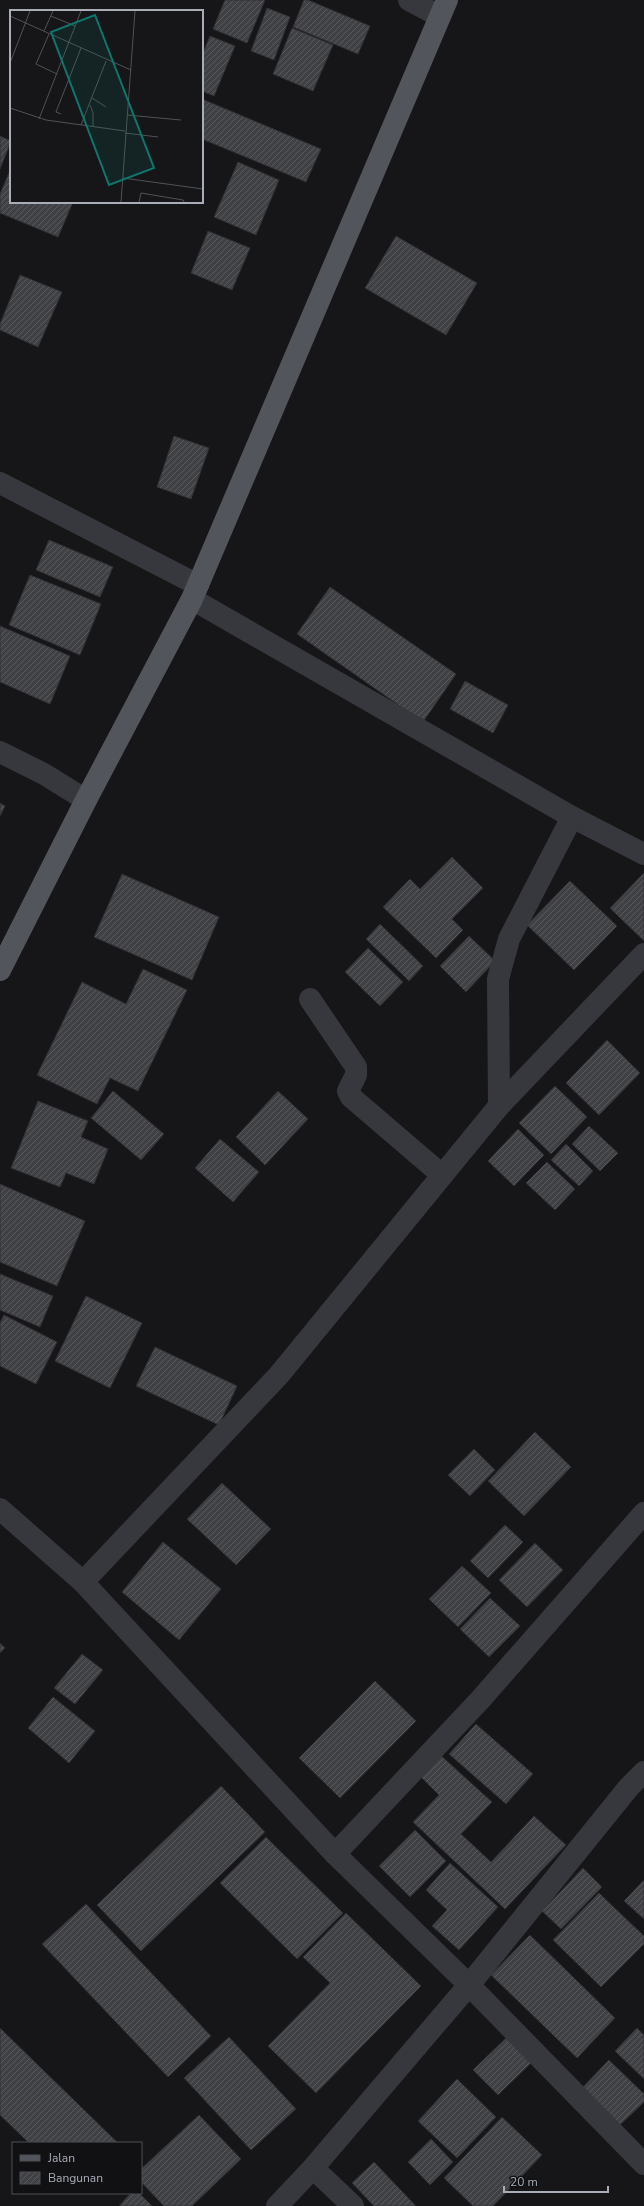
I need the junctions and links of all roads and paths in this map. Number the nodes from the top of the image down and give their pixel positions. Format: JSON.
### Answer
{"nodes":[{"id":1,"x":409,"y":0,"type":"edge"},
{"id":2,"x":443,"y":8,"type":"edge"},
{"id":3,"x":0,"y":483,"type":"edge"},
{"id":4,"x":195,"y":592,"type":"junction"},
{"id":5,"x":0,"y":752,"type":"edge"},
{"id":6,"x":86,"y":800,"type":"junction"},
{"id":7,"x":572,"y":817,"type":"junction"},
{"id":8,"x":644,"y":854,"type":"edge"},
{"id":9,"x":644,"y":954,"type":"edge"},
{"id":10,"x":0,"y":970,"type":"edge"},
{"id":11,"x":310,"y":999,"type":"dead end"},
{"id":12,"x":499,"y":1106,"type":"junction"},
{"id":13,"x":442,"y":1175,"type":"junction"},
{"id":14,"x":0,"y":1509,"type":"edge"},
{"id":15,"x":644,"y":1513,"type":"edge"},
{"id":16,"x":83,"y":1582,"type":"junction"},
{"id":17,"x":644,"y":1772,"type":"edge"},
{"id":18,"x":335,"y":1854,"type":"junction"},
{"id":19,"x":470,"y":1985,"type":"junction"},
{"id":20,"x":644,"y":2164,"type":"edge"},
{"id":21,"x":313,"y":2168,"type":"junction"},
{"id":22,"x":277,"y":2206,"type":"edge"},
{"id":23,"x":353,"y":2206,"type":"edge"}],
"edges":[{"from":1,"to":2,"type":"street"},
{"from":2,"to":4,"type":"main road"},
{"from":3,"to":4,"type":"street"},
{"from":4,"to":6,"type":"main road"},
{"from":4,"to":7,"type":"street"},
{"from":5,"to":6,"type":"street"},
{"from":6,"to":10,"type":"main road"},
{"from":7,"to":8,"type":"street"},
{"from":7,"to":12,"type":"street"},
{"from":9,"to":12,"type":"street"},
{"from":11,"to":13,"type":"street"},
{"from":12,"to":13,"type":"street"},
{"from":13,"to":16,"type":"street"},
{"from":14,"to":16,"type":"street"},
{"from":15,"to":18,"type":"street"},
{"from":16,"to":18,"type":"street"},
{"from":17,"to":19,"type":"street"},
{"from":18,"to":19,"type":"street"},
{"from":19,"to":20,"type":"street"},
{"from":19,"to":21,"type":"street"},
{"from":21,"to":22,"type":"street"},
{"from":21,"to":23,"type":"street"}]}
